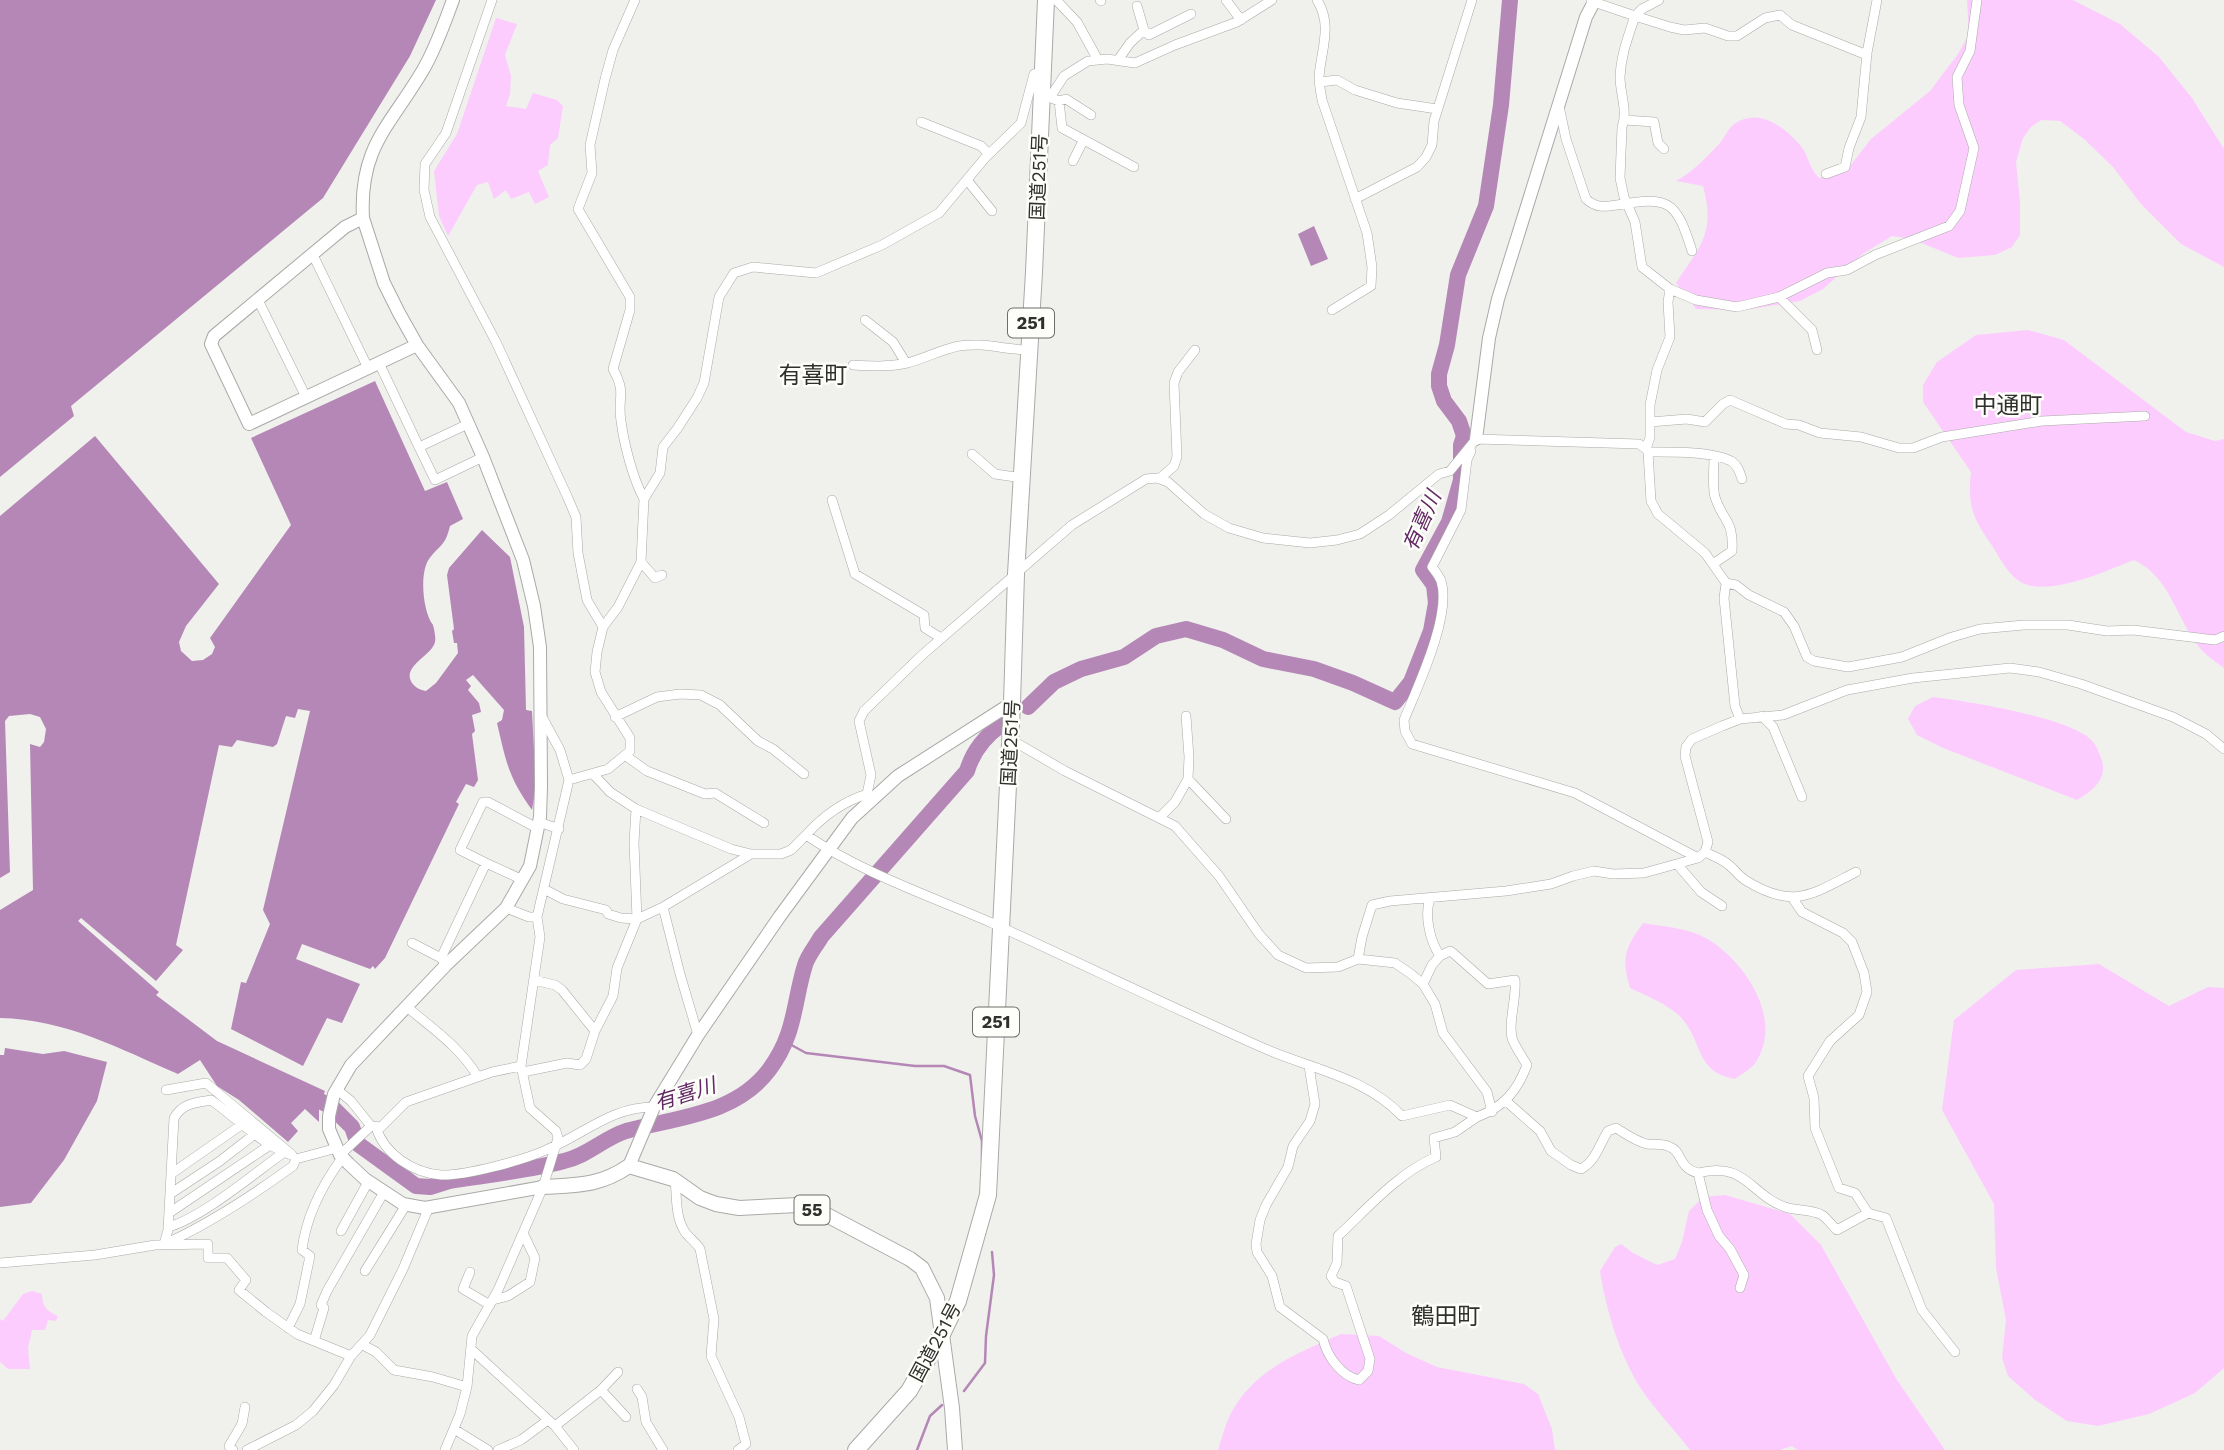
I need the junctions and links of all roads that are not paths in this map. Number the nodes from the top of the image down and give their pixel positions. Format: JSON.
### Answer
{"nodes":[{"id":1,"x":453,"y":0,"type":"edge"},
{"id":2,"x":492,"y":0,"type":"edge"},
{"id":3,"x":635,"y":0,"type":"edge"},
{"id":4,"x":1046,"y":0,"type":"edge"},
{"id":5,"x":1056,"y":0,"type":"edge"},
{"id":6,"x":1226,"y":0,"type":"edge"},
{"id":7,"x":1272,"y":0,"type":"edge"},
{"id":8,"x":1317,"y":0,"type":"edge"},
{"id":9,"x":1659,"y":0,"type":"edge"},
{"id":10,"x":1877,"y":0,"type":"edge"},
{"id":11,"x":1977,"y":0,"type":"edge"},
{"id":12,"x":1592,"y":1,"type":"edge"},
{"id":13,"x":1468,"y":2,"type":"edge"},
{"id":14,"x":1137,"y":6,"type":"dead end"},
{"id":15,"x":1191,"y":14,"type":"dead end"},
{"id":16,"x":1635,"y":16,"type":"junction"},
{"id":17,"x":1241,"y":20,"type":"junction"},
{"id":18,"x":1144,"y":30,"type":"junction"},
{"id":19,"x":1867,"y":55,"type":"junction"},
{"id":20,"x":1098,"y":60,"type":"junction"},
{"id":21,"x":1118,"y":60,"type":"junction"},
{"id":22,"x":1043,"y":71,"type":"junction"},
{"id":23,"x":1320,"y":82,"type":"junction"},
{"id":24,"x":1051,"y":97,"type":"junction"},
{"id":25,"x":1559,"y":106,"type":"junction"},
{"id":26,"x":1437,"y":109,"type":"junction"},
{"id":27,"x":1091,"y":115,"type":"dead end"},
{"id":28,"x":1625,"y":120,"type":"junction"},
{"id":29,"x":921,"y":122,"type":"dead end"},
{"id":30,"x":1083,"y":141,"type":"junction"},
{"id":31,"x":1664,"y":149,"type":"dead end"},
{"id":32,"x":989,"y":154,"type":"junction"},
{"id":33,"x":1073,"y":161,"type":"dead end"},
{"id":34,"x":1134,"y":167,"type":"dead end"},
{"id":35,"x":1826,"y":174,"type":"dead end"},
{"id":36,"x":967,"y":180,"type":"junction"},
{"id":37,"x":1355,"y":200,"type":"junction"},
{"id":38,"x":1627,"y":203,"type":"junction"},
{"id":39,"x":992,"y":211,"type":"dead end"},
{"id":40,"x":363,"y":218,"type":"junction"},
{"id":41,"x":1692,"y":251,"type":"dead end"},
{"id":42,"x":313,"y":254,"type":"junction"},
{"id":43,"x":1670,"y":289,"type":"junction"},
{"id":44,"x":1779,"y":297,"type":"junction"},
{"id":45,"x":258,"y":300,"type":"junction"},
{"id":46,"x":1332,"y":310,"type":"dead end"},
{"id":47,"x":865,"y":320,"type":"dead end"},
{"id":48,"x":417,"y":345,"type":"junction"},
{"id":49,"x":1030,"y":350,"type":"junction"},
{"id":50,"x":1195,"y":350,"type":"dead end"},
{"id":51,"x":1817,"y":350,"type":"dead end"},
{"id":52,"x":906,"y":363,"type":"junction"},
{"id":53,"x":853,"y":365,"type":"dead end"},
{"id":54,"x":373,"y":366,"type":"junction"},
{"id":55,"x":306,"y":397,"type":"junction"},
{"id":56,"x":2145,"y":416,"type":"dead end"},
{"id":57,"x":1650,"y":422,"type":"junction"},
{"id":58,"x":468,"y":424,"type":"junction"},
{"id":59,"x":1476,"y":439,"type":"junction"},
{"id":60,"x":419,"y":447,"type":"junction"},
{"id":61,"x":1647,"y":450,"type":"junction"},
{"id":62,"x":972,"y":454,"type":"dead end"},
{"id":63,"x":483,"y":457,"type":"junction"},
{"id":64,"x":1714,"y":457,"type":"junction"},
{"id":65,"x":1022,"y":478,"type":"junction"},
{"id":66,"x":1159,"y":479,"type":"junction"},
{"id":67,"x":1742,"y":480,"type":"dead end"},
{"id":68,"x":644,"y":499,"type":"junction"},
{"id":69,"x":832,"y":500,"type":"dead end"},
{"id":70,"x":641,"y":562,"type":"junction"},
{"id":71,"x":1713,"y":564,"type":"junction"},
{"id":72,"x":1016,"y":574,"type":"junction"},
{"id":73,"x":662,"y":575,"type":"dead end"},
{"id":74,"x":1726,"y":583,"type":"junction"},
{"id":75,"x":603,"y":627,"type":"junction"},
{"id":76,"x":2224,"y":636,"type":"edge"},
{"id":77,"x":941,"y":638,"type":"junction"},
{"id":78,"x":1012,"y":703,"type":"junction"},
{"id":79,"x":540,"y":713,"type":"junction"},
{"id":80,"x":1186,"y":716,"type":"dead end"},
{"id":81,"x":1762,"y":716,"type":"junction"},
{"id":82,"x":615,"y":717,"type":"junction"},
{"id":83,"x":1740,"y":719,"type":"junction"},
{"id":84,"x":1010,"y":738,"type":"junction"},
{"id":85,"x":2224,"y":749,"type":"edge"},
{"id":86,"x":626,"y":755,"type":"junction"},
{"id":87,"x":804,"y":774,"type":"dead end"},
{"id":88,"x":594,"y":775,"type":"junction"},
{"id":89,"x":1188,"y":779,"type":"junction"},
{"id":90,"x":569,"y":780,"type":"junction"},
{"id":91,"x":869,"y":797,"type":"junction"},
{"id":92,"x":1802,"y":797,"type":"dead end"},
{"id":93,"x":636,"y":809,"type":"junction"},
{"id":94,"x":1160,"y":818,"type":"junction"},
{"id":95,"x":1226,"y":820,"type":"dead end"},
{"id":96,"x":764,"y":824,"type":"dead end"},
{"id":97,"x":538,"y":825,"type":"junction"},
{"id":98,"x":559,"y":829,"type":"junction"},
{"id":99,"x":806,"y":835,"type":"junction"},
{"id":100,"x":829,"y":851,"type":"junction"},
{"id":101,"x":751,"y":854,"type":"junction"},
{"id":102,"x":1701,"y":855,"type":"junction"},
{"id":103,"x":486,"y":863,"type":"junction"},
{"id":104,"x":1677,"y":864,"type":"junction"},
{"id":105,"x":1856,"y":872,"type":"dead end"},
{"id":106,"x":523,"y":880,"type":"junction"},
{"id":107,"x":544,"y":889,"type":"junction"},
{"id":108,"x":1430,"y":898,"type":"junction"},
{"id":109,"x":1793,"y":899,"type":"junction"},
{"id":110,"x":1722,"y":906,"type":"dead end"},
{"id":111,"x":663,"y":907,"type":"junction"},
{"id":112,"x":506,"y":908,"type":"junction"},
{"id":113,"x":537,"y":917,"type":"junction"},
{"id":114,"x":637,"y":919,"type":"junction"},
{"id":115,"x":1002,"y":928,"type":"junction"},
{"id":116,"x":412,"y":943,"type":"dead end"},
{"id":117,"x":1440,"y":956,"type":"junction"},
{"id":118,"x":1358,"y":959,"type":"junction"},
{"id":119,"x":443,"y":962,"type":"junction"},
{"id":120,"x":534,"y":980,"type":"junction"},
{"id":121,"x":1423,"y":984,"type":"junction"},
{"id":122,"x":407,"y":1007,"type":"junction"},
{"id":123,"x":595,"y":1031,"type":"junction"},
{"id":124,"x":698,"y":1035,"type":"junction"},
{"id":125,"x":1309,"y":1066,"type":"junction"},
{"id":126,"x":522,"y":1069,"type":"junction"},
{"id":127,"x":478,"y":1077,"type":"junction"},
{"id":128,"x":166,"y":1090,"type":"dead end"},
{"id":129,"x":335,"y":1092,"type":"junction"},
{"id":130,"x":1506,"y":1101,"type":"junction"},
{"id":131,"x":652,"y":1112,"type":"junction"},
{"id":132,"x":1492,"y":1112,"type":"junction"},
{"id":133,"x":1478,"y":1117,"type":"junction"},
{"id":134,"x":244,"y":1124,"type":"junction"},
{"id":135,"x":370,"y":1128,"type":"junction"},
{"id":136,"x":256,"y":1133,"type":"junction"},
{"id":137,"x":270,"y":1145,"type":"junction"},
{"id":138,"x":556,"y":1148,"type":"junction"},
{"id":139,"x":339,"y":1150,"type":"junction"},
{"id":140,"x":291,"y":1155,"type":"junction"},
{"id":141,"x":629,"y":1166,"type":"junction"},
{"id":142,"x":1698,"y":1173,"type":"junction"},
{"id":143,"x":171,"y":1174,"type":"junction"},
{"id":144,"x":676,"y":1180,"type":"junction"},
{"id":145,"x":368,"y":1182,"type":"junction"},
{"id":146,"x":543,"y":1187,"type":"junction"},
{"id":147,"x":384,"y":1192,"type":"junction"},
{"id":148,"x":170,"y":1194,"type":"junction"},
{"id":149,"x":406,"y":1205,"type":"junction"},
{"id":150,"x":429,"y":1207,"type":"junction"},
{"id":151,"x":169,"y":1213,"type":"junction"},
{"id":152,"x":1868,"y":1213,"type":"junction"},
{"id":153,"x":168,"y":1227,"type":"junction"},
{"id":154,"x":341,"y":1231,"type":"dead end"},
{"id":155,"x":523,"y":1233,"type":"junction"},
{"id":156,"x":164,"y":1244,"type":"junction"},
{"id":157,"x":0,"y":1263,"type":"edge"},
{"id":158,"x":365,"y":1271,"type":"dead end"},
{"id":159,"x":470,"y":1272,"type":"dead end"},
{"id":160,"x":1741,"y":1288,"type":"dead end"},
{"id":161,"x":491,"y":1302,"type":"junction"},
{"id":162,"x":288,"y":1328,"type":"junction"},
{"id":163,"x":942,"y":1334,"type":"junction"},
{"id":164,"x":314,"y":1341,"type":"junction"},
{"id":165,"x":363,"y":1345,"type":"junction"},
{"id":166,"x":471,"y":1349,"type":"junction"},
{"id":167,"x":1955,"y":1352,"type":"dead end"},
{"id":168,"x":351,"y":1356,"type":"junction"},
{"id":169,"x":618,"y":1372,"type":"dead end"},
{"id":170,"x":467,"y":1387,"type":"junction"},
{"id":171,"x":637,"y":1389,"type":"dead end"},
{"id":172,"x":601,"y":1390,"type":"junction"},
{"id":173,"x":245,"y":1406,"type":"dead end"},
{"id":174,"x":626,"y":1417,"type":"dead end"},
{"id":175,"x":552,"y":1423,"type":"junction"},
{"id":176,"x":454,"y":1429,"type":"junction"},
{"id":177,"x":521,"y":1440,"type":"junction"},
{"id":178,"x":233,"y":1450,"type":"edge"},
{"id":179,"x":247,"y":1450,"type":"edge"},
{"id":180,"x":445,"y":1450,"type":"edge"},
{"id":181,"x":488,"y":1450,"type":"edge"},
{"id":182,"x":498,"y":1450,"type":"edge"},
{"id":183,"x":528,"y":1450,"type":"edge"},
{"id":184,"x":573,"y":1450,"type":"edge"},
{"id":185,"x":663,"y":1450,"type":"edge"},
{"id":186,"x":738,"y":1450,"type":"edge"},
{"id":187,"x":856,"y":1450,"type":"edge"},
{"id":188,"x":955,"y":1450,"type":"edge"}],
"edges":[{"from":1,"to":40,"type":"street"},
{"from":2,"to":75,"type":"street"},
{"from":3,"to":68,"type":"street"},
{"from":4,"to":22,"type":"highway","name":"国道251号","number":"251"},
{"from":5,"to":20,"type":"street"},
{"from":6,"to":17,"type":"street"},
{"from":7,"to":17,"type":"street"},
{"from":8,"to":23,"type":"street"},
{"from":9,"to":16,"type":"street"},
{"from":10,"to":19,"type":"street"},
{"from":11,"to":44,"type":"street"},
{"from":12,"to":16,"type":"street"},
{"from":12,"to":25,"type":"street"},
{"from":13,"to":26,"type":"street"},
{"from":14,"to":18,"type":"street"},
{"from":15,"to":18,"type":"street"},
{"from":16,"to":19,"type":"street"},
{"from":16,"to":28,"type":"street"},
{"from":17,"to":21,"type":"street"},
{"from":18,"to":21,"type":"street"},
{"from":19,"to":35,"type":"street"},
{"from":20,"to":21,"type":"street"},
{"from":20,"to":24,"type":"street"},
{"from":22,"to":24,"type":"highway","name":"国道251号","number":"251"},
{"from":22,"to":32,"type":"street"},
{"from":23,"to":26,"type":"street"},
{"from":23,"to":37,"type":"street"},
{"from":24,"to":27,"type":"street"},
{"from":24,"to":30,"type":"street"},
{"from":24,"to":49,"type":"highway","name":"国道251号","number":"251"},
{"from":25,"to":38,"type":"street"},
{"from":25,"to":59,"type":"street"},
{"from":26,"to":37,"type":"street"},
{"from":28,"to":31,"type":"street"},
{"from":28,"to":38,"type":"street"},
{"from":29,"to":32,"type":"street"},
{"from":30,"to":33,"type":"street"},
{"from":30,"to":34,"type":"street"},
{"from":32,"to":36,"type":"street"},
{"from":36,"to":39,"type":"street"},
{"from":36,"to":68,"type":"street"},
{"from":37,"to":46,"type":"street"},
{"from":38,"to":41,"type":"street"},
{"from":38,"to":43,"type":"street"},
{"from":40,"to":42,"type":"street"},
{"from":40,"to":48,"type":"street"},
{"from":42,"to":45,"type":"street"},
{"from":42,"to":54,"type":"street"},
{"from":43,"to":44,"type":"street"},
{"from":43,"to":57,"type":"street"},
{"from":44,"to":51,"type":"street"},
{"from":45,"to":55,"type":"street"},
{"from":45,"to":55,"type":"street"},
{"from":47,"to":52,"type":"street"},
{"from":48,"to":54,"type":"street"},
{"from":48,"to":58,"type":"street"},
{"from":49,"to":52,"type":"street"},
{"from":49,"to":65,"type":"highway","name":"国道251号","number":"251"},
{"from":50,"to":66,"type":"street"},
{"from":52,"to":53,"type":"street"},
{"from":54,"to":55,"type":"street"},
{"from":54,"to":60,"type":"street"},
{"from":56,"to":57,"type":"street"},
{"from":57,"to":61,"type":"street"},
{"from":58,"to":60,"type":"street"},
{"from":58,"to":63,"type":"street"},
{"from":59,"to":61,"type":"street"},
{"from":59,"to":66,"type":"street"},
{"from":59,"to":102,"type":"street"},
{"from":60,"to":63,"type":"street"},
{"from":61,"to":64,"type":"street"},
{"from":61,"to":71,"type":"street"},
{"from":62,"to":65,"type":"street"},
{"from":63,"to":79,"type":"street"},
{"from":64,"to":67,"type":"street"},
{"from":64,"to":71,"type":"street"},
{"from":65,"to":72,"type":"highway","name":"国道251号","number":"251"},
{"from":66,"to":72,"type":"street"},
{"from":68,"to":70,"type":"street"},
{"from":69,"to":77,"type":"street"},
{"from":70,"to":73,"type":"street"},
{"from":70,"to":75,"type":"street"},
{"from":71,"to":74,"type":"street"},
{"from":72,"to":77,"type":"street"},
{"from":72,"to":78,"type":"highway","name":"国道251号","number":"251"},
{"from":74,"to":76,"type":"street"},
{"from":74,"to":83,"type":"street"},
{"from":75,"to":82,"type":"street"},
{"from":77,"to":91,"type":"street"},
{"from":78,"to":84,"type":"highway","name":"国道251号","number":"251"},
{"from":78,"to":91,"type":"street"},
{"from":79,"to":90,"type":"street"},
{"from":79,"to":97,"type":"street"},
{"from":80,"to":89,"type":"street"},
{"from":81,"to":83,"type":"street"},
{"from":81,"to":85,"type":"street"},
{"from":81,"to":92,"type":"street"},
{"from":82,"to":86,"type":"street"},
{"from":82,"to":87,"type":"street"},
{"from":83,"to":102,"type":"street"},
{"from":84,"to":94,"type":"street"},
{"from":84,"to":115,"type":"highway","name":"国道251号","number":"251"},
{"from":86,"to":88,"type":"street"},
{"from":86,"to":96,"type":"street"},
{"from":88,"to":90,"type":"street"},
{"from":88,"to":93,"type":"street"},
{"from":89,"to":94,"type":"street"},
{"from":89,"to":95,"type":"street"},
{"from":90,"to":98,"type":"street"},
{"from":91,"to":99,"type":"street"},
{"from":91,"to":100,"type":"street"},
{"from":93,"to":101,"type":"street"},
{"from":93,"to":114,"type":"street"},
{"from":94,"to":118,"type":"street"},
{"from":97,"to":98,"type":"street"},
{"from":97,"to":103,"type":"street"},
{"from":97,"to":106,"type":"street"},
{"from":98,"to":107,"type":"street"},
{"from":99,"to":100,"type":"street"},
{"from":99,"to":101,"type":"street"},
{"from":100,"to":115,"type":"street"},
{"from":100,"to":124,"type":"street"},
{"from":101,"to":111,"type":"street"},
{"from":102,"to":104,"type":"street"},
{"from":102,"to":109,"type":"street"},
{"from":103,"to":106,"type":"street"},
{"from":103,"to":119,"type":"street"},
{"from":104,"to":108,"type":"street"},
{"from":104,"to":110,"type":"street"},
{"from":105,"to":109,"type":"street"},
{"from":106,"to":112,"type":"street"},
{"from":107,"to":113,"type":"street"},
{"from":107,"to":114,"type":"street"},
{"from":108,"to":117,"type":"street"},
{"from":108,"to":118,"type":"street"},
{"from":109,"to":152,"type":"street"},
{"from":111,"to":114,"type":"street"},
{"from":111,"to":124,"type":"street"},
{"from":112,"to":113,"type":"street"},
{"from":112,"to":119,"type":"street"},
{"from":113,"to":120,"type":"street"},
{"from":114,"to":123,"type":"street"},
{"from":115,"to":125,"type":"street"},
{"from":115,"to":163,"type":"highway","name":"国道251号","number":"251"},
{"from":116,"to":119,"type":"street"},
{"from":117,"to":121,"type":"street"},
{"from":117,"to":130,"type":"street"},
{"from":118,"to":121,"type":"street"},
{"from":119,"to":122,"type":"street"},
{"from":120,"to":123,"type":"street"},
{"from":120,"to":126,"type":"street"},
{"from":121,"to":132,"type":"street"},
{"from":122,"to":127,"type":"street"},
{"from":122,"to":129,"type":"street"},
{"from":123,"to":126,"type":"street"},
{"from":124,"to":131,"type":"street"},
{"from":125,"to":133,"type":"street"},
{"from":125,"to":133,"type":"street"},
{"from":126,"to":127,"type":"street"},
{"from":126,"to":138,"type":"street"},
{"from":127,"to":135,"type":"street"},
{"from":128,"to":140,"type":"street"},
{"from":129,"to":135,"type":"street"},
{"from":129,"to":139,"type":"street"},
{"from":130,"to":132,"type":"street"},
{"from":130,"to":142,"type":"street"},
{"from":131,"to":138,"type":"street"},
{"from":131,"to":141,"type":"street"},
{"from":132,"to":133,"type":"street"},
{"from":134,"to":136,"type":"street"},
{"from":134,"to":143,"type":"street"},
{"from":134,"to":143,"type":"street"},
{"from":135,"to":138,"type":"street"},
{"from":135,"to":139,"type":"street"},
{"from":136,"to":137,"type":"street"},
{"from":136,"to":148,"type":"street"},
{"from":137,"to":140,"type":"street"},
{"from":137,"to":151,"type":"street"},
{"from":138,"to":146,"type":"street"},
{"from":139,"to":140,"type":"street"},
{"from":139,"to":145,"type":"street"},
{"from":139,"to":162,"type":"street"},
{"from":140,"to":153,"type":"street"},
{"from":140,"to":156,"type":"street"},
{"from":141,"to":144,"type":"main road","number":"55"},
{"from":141,"to":146,"type":"main road"},
{"from":142,"to":152,"type":"street"},
{"from":142,"to":160,"type":"street"},
{"from":143,"to":148,"type":"street"},
{"from":144,"to":163,"type":"main road","number":"55"},
{"from":144,"to":186,"type":"street"},
{"from":145,"to":147,"type":"street"},
{"from":145,"to":154,"type":"street"},
{"from":146,"to":150,"type":"street"},
{"from":146,"to":155,"type":"street"},
{"from":147,"to":149,"type":"street"},
{"from":147,"to":164,"type":"street"},
{"from":148,"to":151,"type":"street"},
{"from":149,"to":150,"type":"street"},
{"from":149,"to":158,"type":"street"},
{"from":150,"to":165,"type":"street"},
{"from":151,"to":153,"type":"street"},
{"from":152,"to":167,"type":"street"},
{"from":153,"to":156,"type":"street"},
{"from":155,"to":161,"type":"street"},
{"from":155,"to":161,"type":"street"},
{"from":156,"to":157,"type":"street"},
{"from":156,"to":162,"type":"street"},
{"from":159,"to":161,"type":"street"},
{"from":161,"to":166,"type":"street"},
{"from":162,"to":164,"type":"street"},
{"from":163,"to":187,"type":"highway","name":"国道251号","number":"251"},
{"from":163,"to":188,"type":"main road","number":"55"},
{"from":164,"to":168,"type":"street"},
{"from":165,"to":168,"type":"street"},
{"from":165,"to":170,"type":"street"},
{"from":166,"to":170,"type":"street"},
{"from":166,"to":175,"type":"street"},
{"from":168,"to":179,"type":"street"},
{"from":169,"to":172,"type":"street"},
{"from":170,"to":176,"type":"street"},
{"from":171,"to":185,"type":"street"},
{"from":172,"to":174,"type":"street"},
{"from":172,"to":175,"type":"street"},
{"from":173,"to":178,"type":"street"},
{"from":175,"to":177,"type":"street"},
{"from":175,"to":184,"type":"street"},
{"from":176,"to":180,"type":"street"},
{"from":176,"to":181,"type":"street"},
{"from":177,"to":182,"type":"street"},
{"from":177,"to":183,"type":"street"}]}
